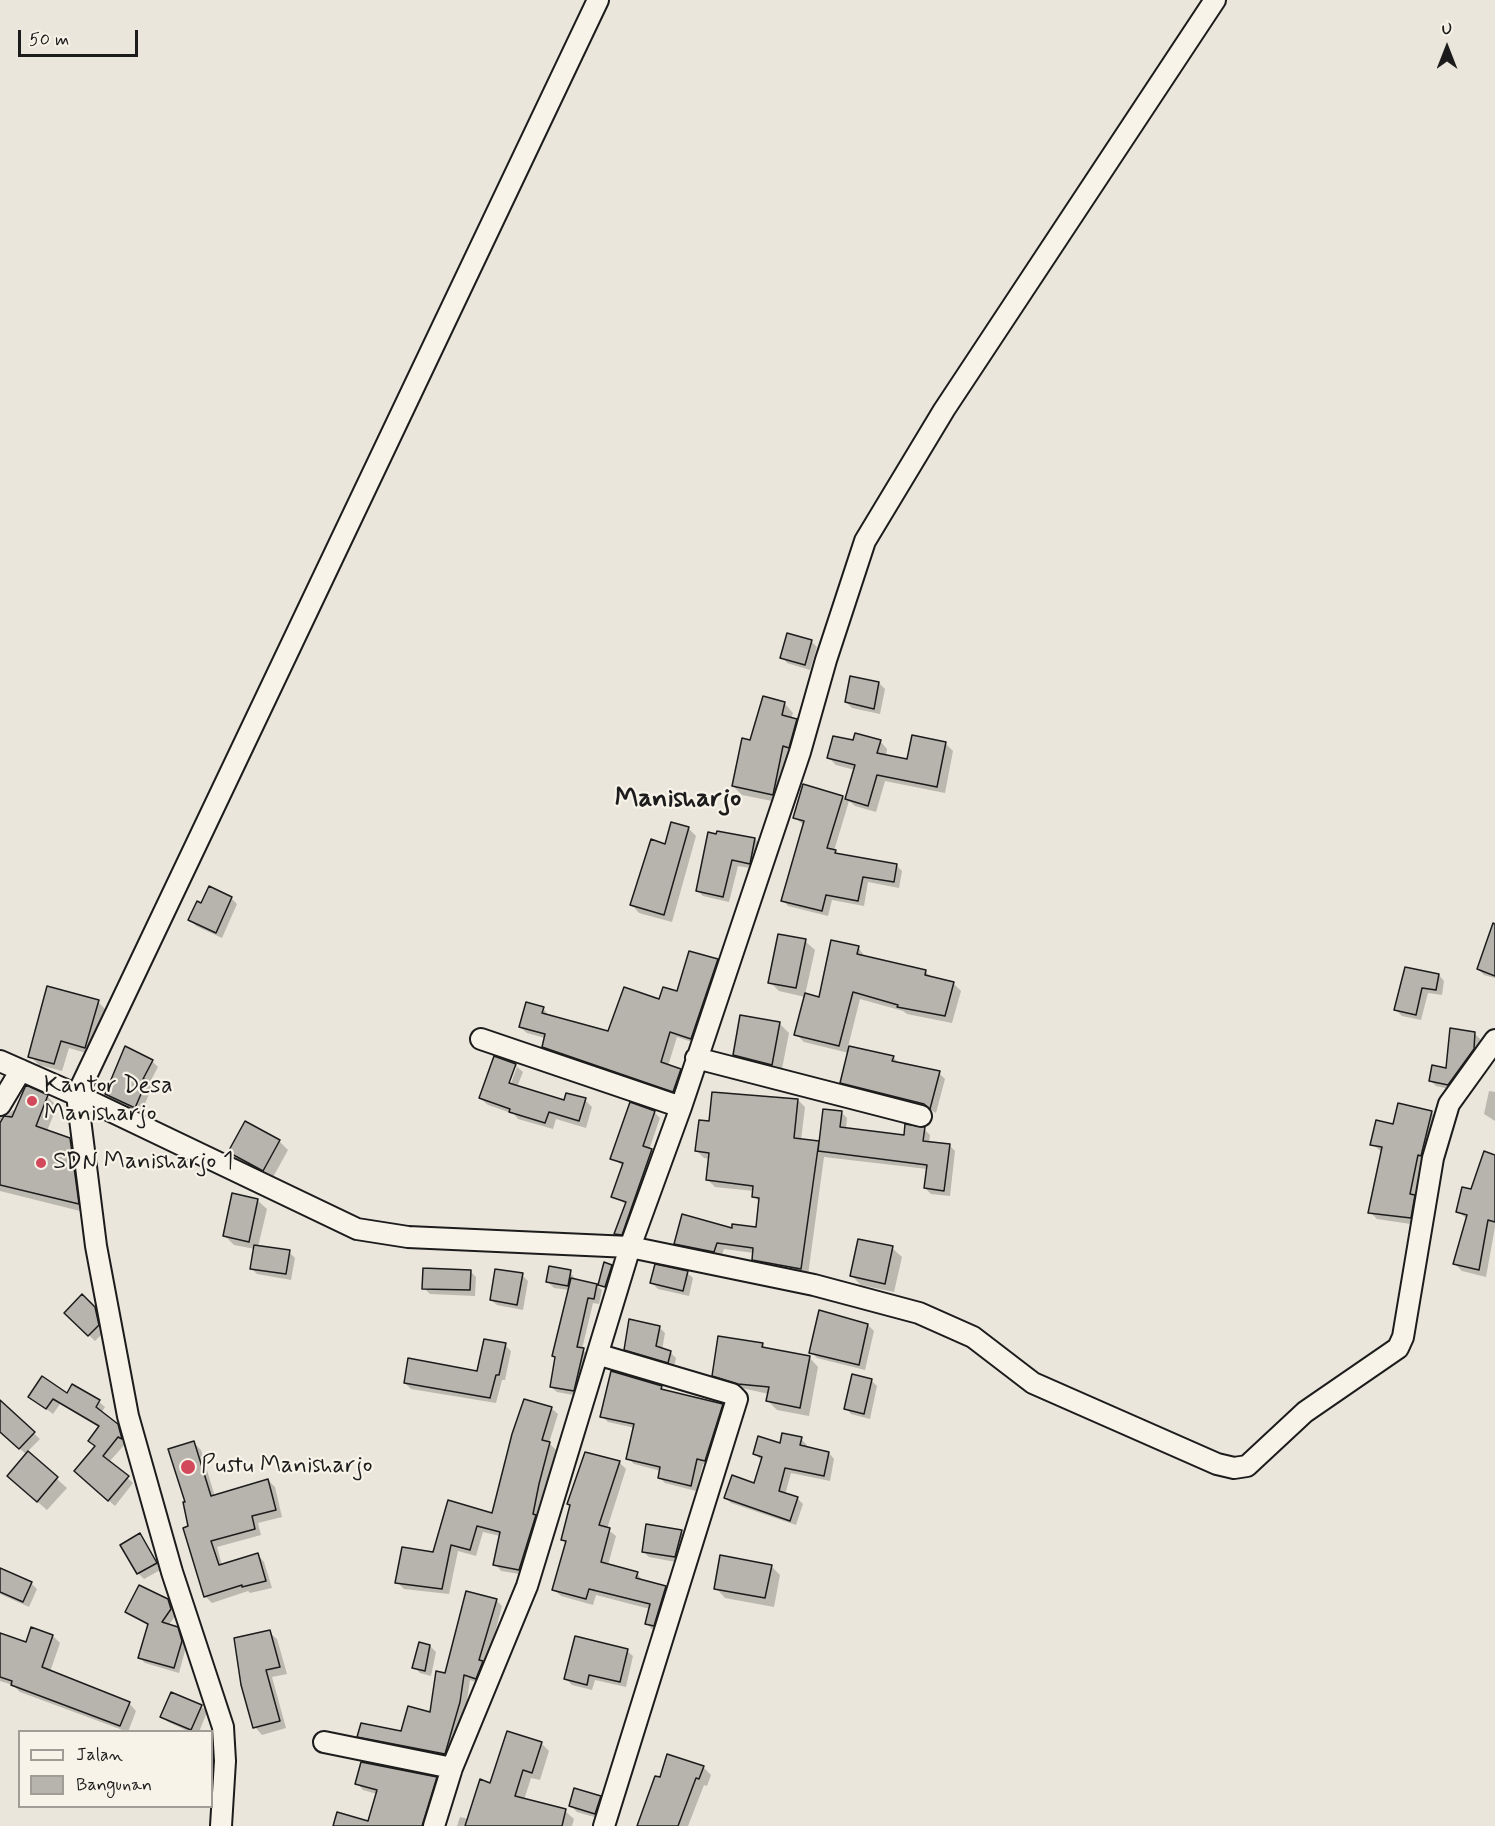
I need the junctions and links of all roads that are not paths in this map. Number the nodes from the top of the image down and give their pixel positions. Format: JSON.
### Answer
{"nodes":[{"id":1,"x":598,"y":0,"type":"edge"},
{"id":2,"x":1215,"y":0,"type":"edge"},
{"id":3,"x":481,"y":1039,"type":"dead end"},
{"id":4,"x":1495,"y":1040,"type":"edge"},
{"id":5,"x":696,"y":1058,"type":"junction"},
{"id":6,"x":0,"y":1061,"type":"edge"},
{"id":7,"x":21,"y":1070,"type":"junction"},
{"id":8,"x":77,"y":1095,"type":"junction"},
{"id":9,"x":0,"y":1105,"type":"edge"},
{"id":10,"x":681,"y":1107,"type":"junction"},
{"id":11,"x":921,"y":1116,"type":"dead end"},
{"id":12,"x":630,"y":1247,"type":"junction"},
{"id":13,"x":600,"y":1355,"type":"junction"},
{"id":14,"x":324,"y":1742,"type":"dead end"},
{"id":15,"x":452,"y":1768,"type":"junction"},
{"id":16,"x":220,"y":1826,"type":"edge"},
{"id":17,"x":434,"y":1826,"type":"edge"},
{"id":18,"x":604,"y":1826,"type":"edge"}],
"edges":[{"from":1,"to":8,"type":"street"},
{"from":2,"to":5,"type":"street"},
{"from":3,"to":10,"type":"street"},
{"from":4,"to":12,"type":"street"},
{"from":5,"to":10,"type":"street"},
{"from":5,"to":11,"type":"street"},
{"from":6,"to":7,"type":"street"},
{"from":7,"to":8,"type":"street"},
{"from":7,"to":9,"type":"street"},
{"from":8,"to":12,"type":"street"},
{"from":8,"to":16,"type":"street"},
{"from":10,"to":12,"type":"street"},
{"from":12,"to":13,"type":"street"},
{"from":13,"to":15,"type":"street"},
{"from":13,"to":18,"type":"street"},
{"from":14,"to":15,"type":"street"},
{"from":15,"to":17,"type":"street"}]}
